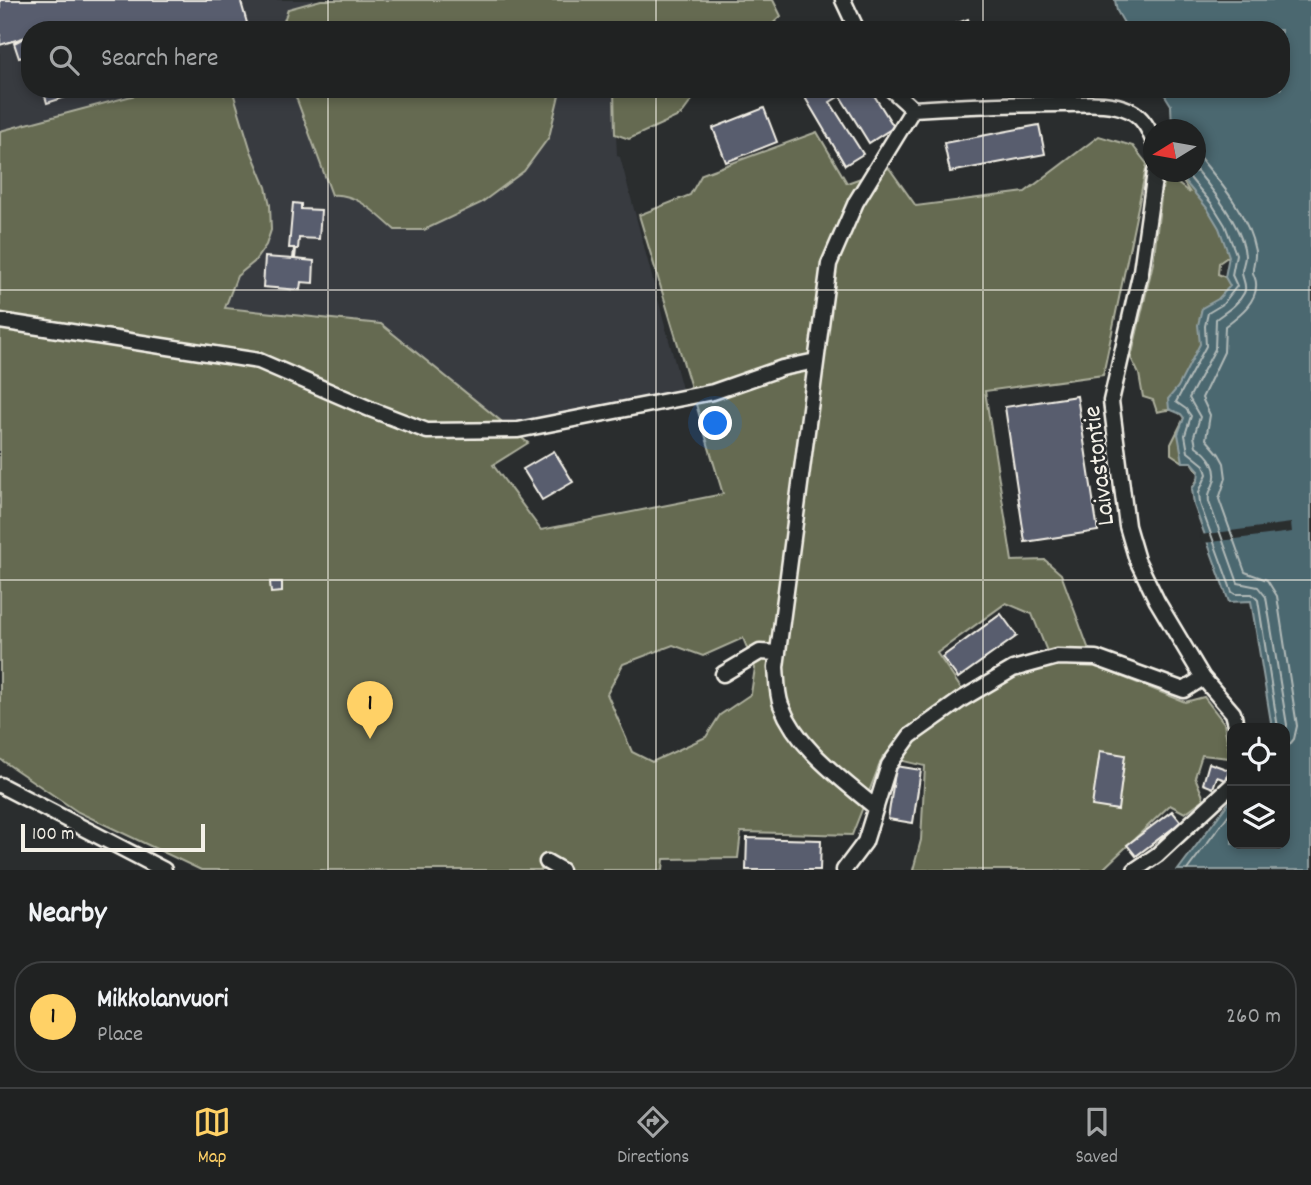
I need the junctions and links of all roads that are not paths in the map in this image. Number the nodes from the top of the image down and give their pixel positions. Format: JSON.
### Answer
{"nodes":[{"id":1,"x":843,"y":0,"type":"edge"},
{"id":2,"x":854,"y":21,"type":"edge"},
{"id":3,"x":900,"y":98,"type":"edge"},
{"id":4,"x":913,"y":110,"type":"junction"},
{"id":5,"x":1143,"y":120,"type":"edge"},
{"id":6,"x":1153,"y":182,"type":"edge"},
{"id":7,"x":0,"y":321,"type":"edge"},
{"id":8,"x":816,"y":361,"type":"junction"},
{"id":9,"x":778,"y":653,"type":"junction"},
{"id":10,"x":723,"y":674,"type":"dead end"},
{"id":11,"x":1203,"y":678,"type":"junction"},
{"id":12,"x":1236,"y":723,"type":"edge"},
{"id":13,"x":0,"y":785,"type":"edge"},
{"id":14,"x":1231,"y":786,"type":"edge"},
{"id":15,"x":876,"y":808,"type":"junction"},
{"id":16,"x":547,"y":862,"type":"dead end"},
{"id":17,"x":164,"y":870,"type":"edge"},
{"id":18,"x":561,"y":870,"type":"edge"},
{"id":19,"x":844,"y":870,"type":"edge"},
{"id":20,"x":1135,"y":870,"type":"edge"}],
"edges":[{"from":1,"to":2,"type":"street"},
{"from":3,"to":4,"type":"street"},
{"from":4,"to":5,"type":"street"},
{"from":4,"to":8,"type":"street"},
{"from":6,"to":11,"type":"street","name":"Laivastontie"},
{"from":7,"to":8,"type":"street"},
{"from":8,"to":9,"type":"street"},
{"from":9,"to":10,"type":"street"},
{"from":9,"to":15,"type":"street"},
{"from":11,"to":12,"type":"street","name":"Laivastontie"},
{"from":11,"to":15,"type":"street"},
{"from":13,"to":17,"type":"street"},
{"from":14,"to":20,"type":"street"},
{"from":15,"to":19,"type":"street"},
{"from":16,"to":18,"type":"street"}]}
